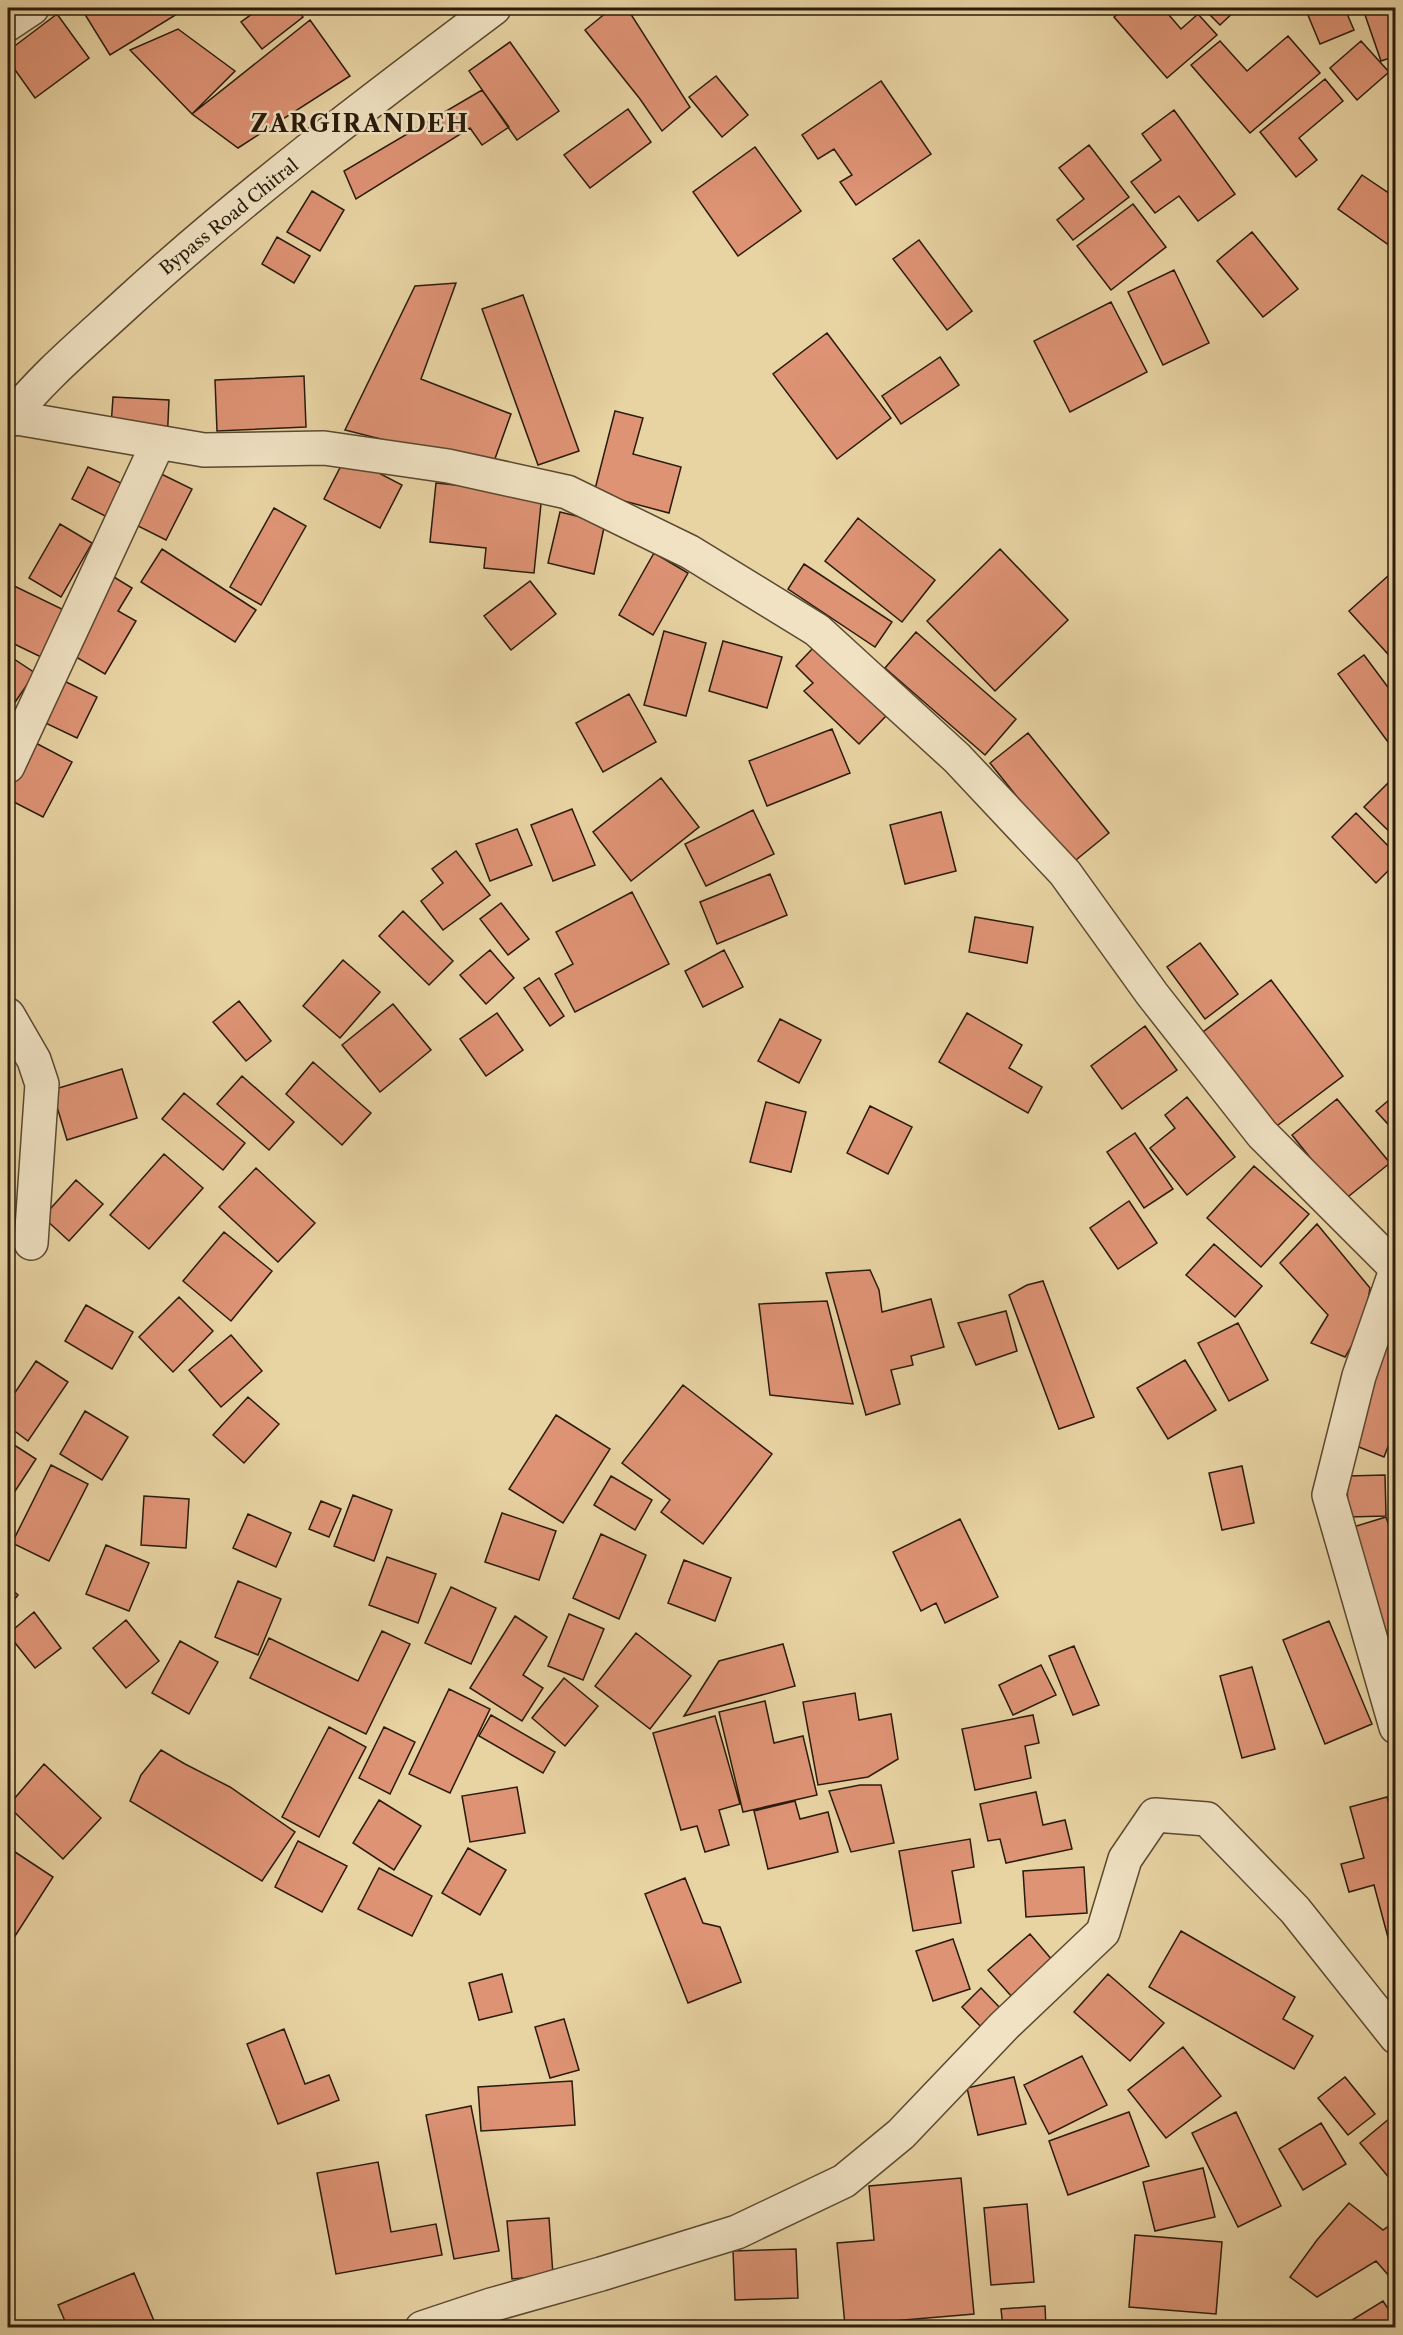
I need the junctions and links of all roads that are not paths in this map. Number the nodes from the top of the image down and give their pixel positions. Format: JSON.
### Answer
{"nodes":[{"id":1,"x":32,"y":8,"type":"edge"},
{"id":2,"x":494,"y":8,"type":"edge"},
{"id":3,"x":8,"y":24,"type":"edge"},
{"id":4,"x":9,"y":417,"type":"edge"},
{"id":5,"x":158,"y":443,"type":"junction"},
{"id":6,"x":8,"y":766,"type":"edge"},
{"id":7,"x":8,"y":1015,"type":"edge"},
{"id":8,"x":31,"y":1243,"type":"dead end"},
{"id":9,"x":1395,"y":1269,"type":"edge"},
{"id":10,"x":1395,"y":1727,"type":"edge"},
{"id":11,"x":1395,"y":2037,"type":"edge"},
{"id":12,"x":422,"y":2328,"type":"edge"}],
"edges":[{"from":1,"to":3,"type":"street"},
{"from":2,"to":4,"type":"street","name":"Bypass Road Chitral"},
{"from":4,"to":5,"type":"street"},
{"from":5,"to":6,"type":"street"},
{"from":5,"to":9,"type":"street"},
{"from":7,"to":8,"type":"street"},
{"from":9,"to":10,"type":"street"},
{"from":11,"to":12,"type":"street"}]}
